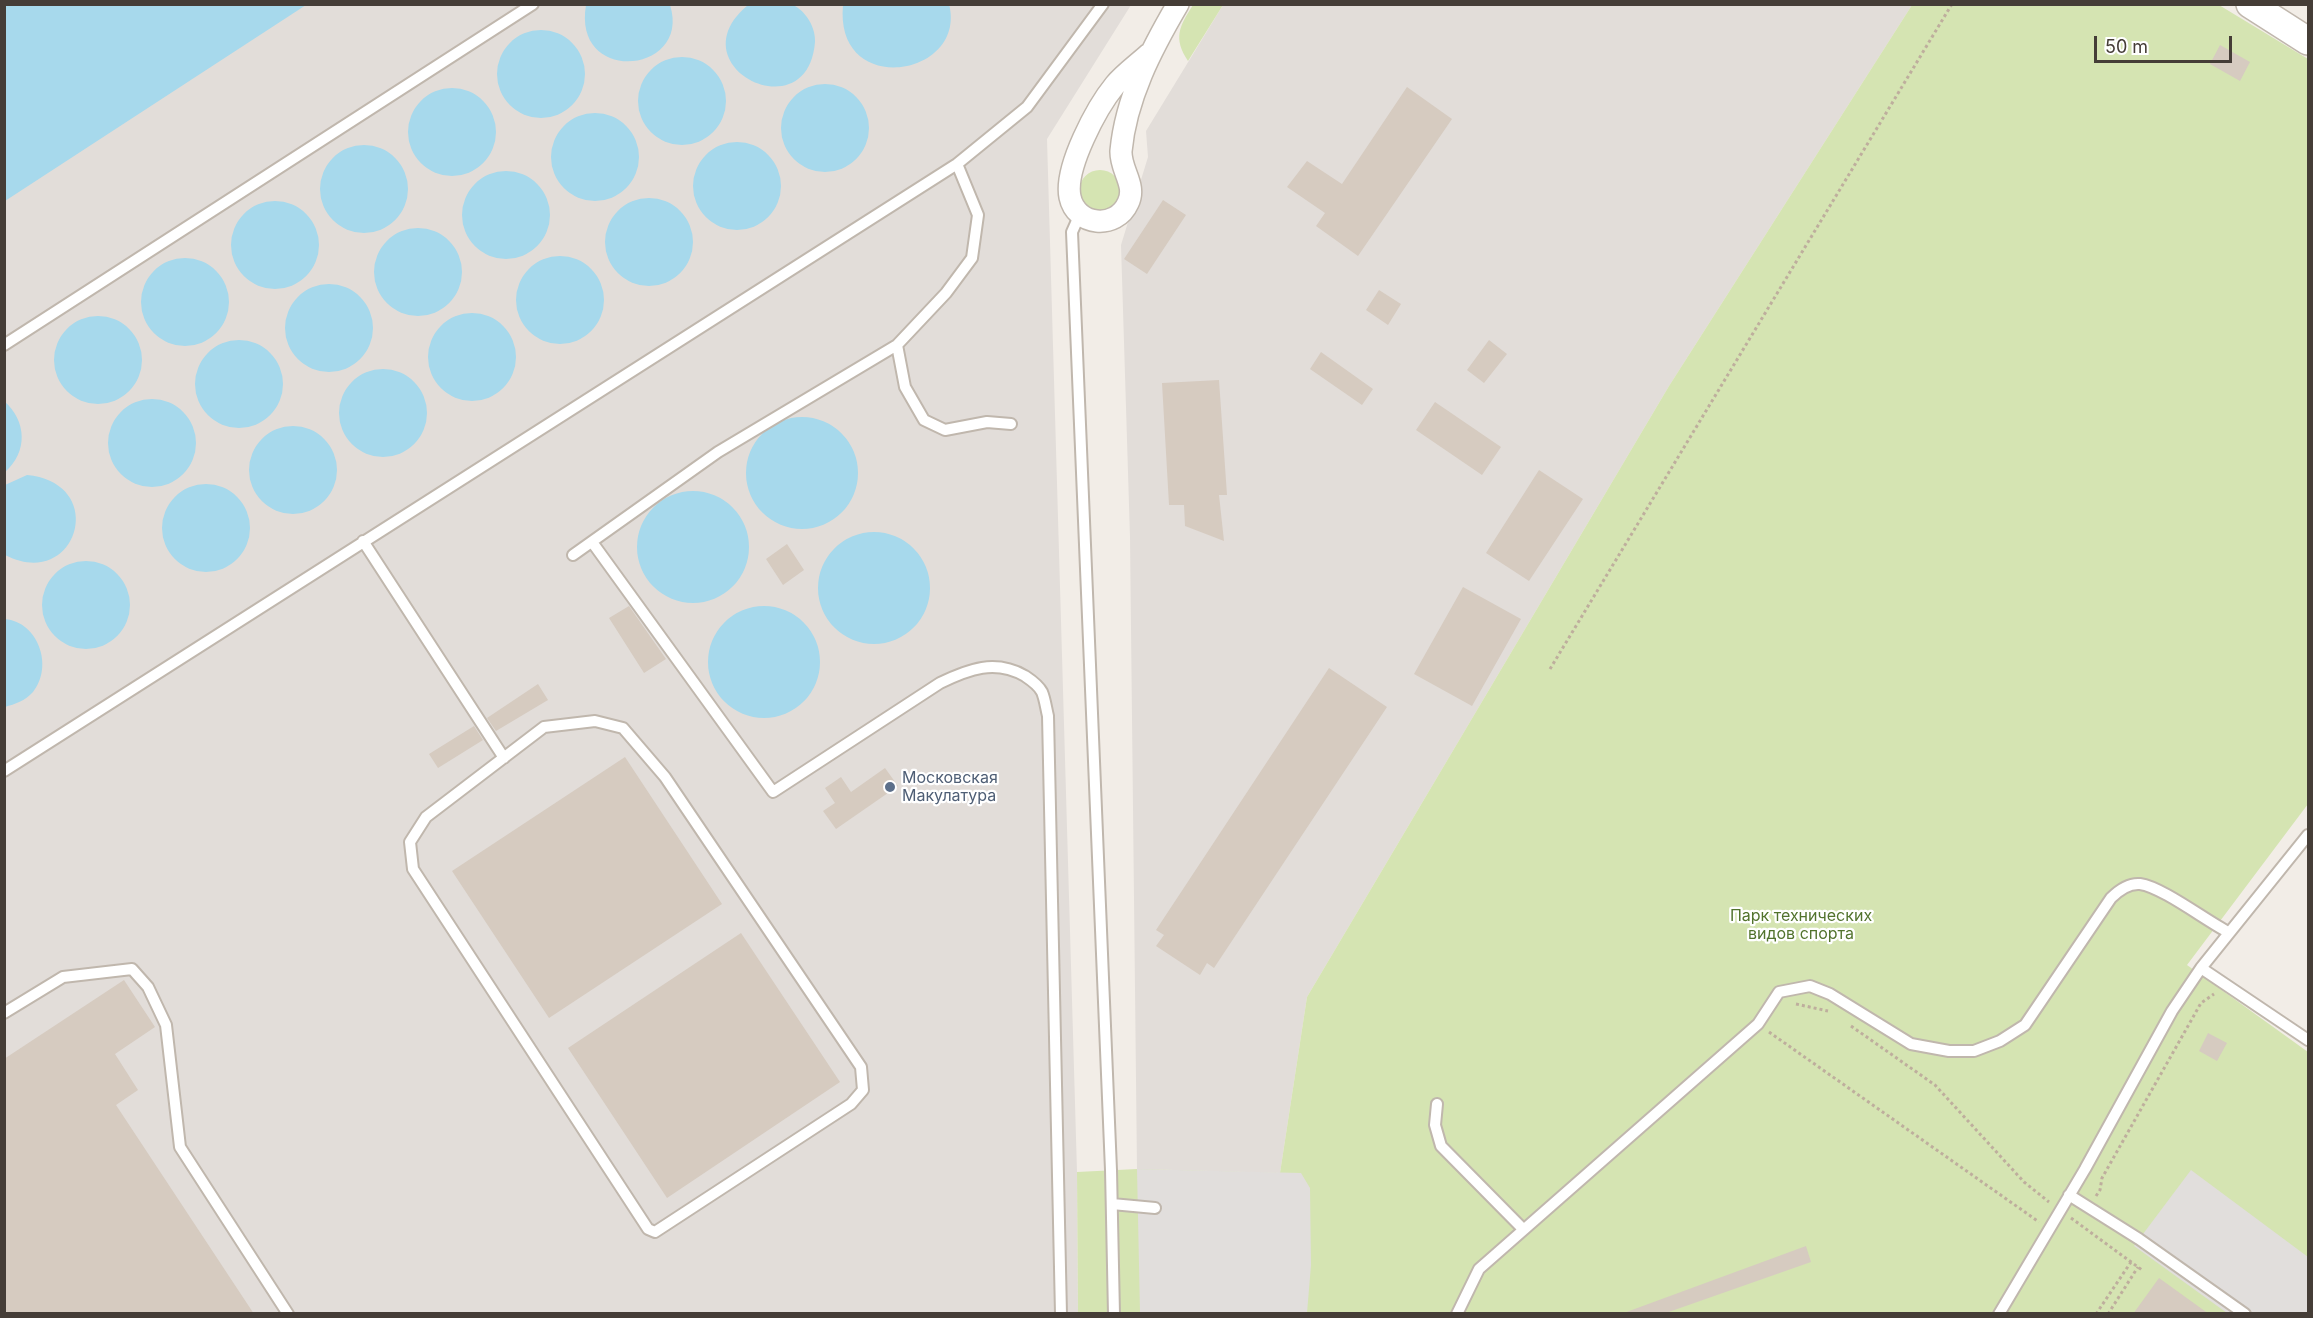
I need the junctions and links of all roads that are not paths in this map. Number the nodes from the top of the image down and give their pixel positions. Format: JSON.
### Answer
{"nodes":[{"id":1,"x":533,"y":4,"type":"edge"},
{"id":2,"x":1103,"y":4,"type":"edge"},
{"id":3,"x":1178,"y":4,"type":"edge"},
{"id":4,"x":2250,"y":4,"type":"edge"},
{"id":5,"x":2308,"y":41,"type":"edge"},
{"id":6,"x":1149,"y":54,"type":"junction"},
{"id":7,"x":957,"y":164,"type":"junction"},
{"id":8,"x":1080,"y":214,"type":"junction"},
{"id":9,"x":4,"y":345,"type":"edge"},
{"id":10,"x":897,"y":345,"type":"junction"},
{"id":11,"x":1011,"y":424,"type":"dead end"},
{"id":12,"x":363,"y":541,"type":"junction"},
{"id":13,"x":592,"y":542,"type":"junction"},
{"id":14,"x":573,"y":555,"type":"dead end"},
{"id":15,"x":504,"y":758,"type":"junction"},
{"id":16,"x":4,"y":771,"type":"edge"},
{"id":17,"x":2308,"y":835,"type":"edge"},
{"id":18,"x":2228,"y":932,"type":"junction"},
{"id":19,"x":2201,"y":968,"type":"junction"},
{"id":20,"x":4,"y":1013,"type":"edge"},
{"id":21,"x":2308,"y":1040,"type":"edge"},
{"id":22,"x":1437,"y":1104,"type":"dead end"},
{"id":23,"x":2069,"y":1195,"type":"junction"},
{"id":24,"x":1112,"y":1204,"type":"junction"},
{"id":25,"x":1155,"y":1208,"type":"dead end"},
{"id":26,"x":1523,"y":1229,"type":"junction"},
{"id":27,"x":288,"y":1314,"type":"edge"},
{"id":28,"x":1061,"y":1314,"type":"edge"},
{"id":29,"x":1114,"y":1314,"type":"edge"},
{"id":30,"x":1457,"y":1314,"type":"edge"},
{"id":31,"x":1999,"y":1314,"type":"edge"},
{"id":32,"x":2245,"y":1314,"type":"edge"}],
"edges":[{"from":1,"to":9,"type":"lane"},
{"from":2,"to":7,"type":"lane"},
{"from":3,"to":6,"type":"street"},
{"from":4,"to":5,"type":"street"},
{"from":6,"to":8,"type":"street"},
{"from":6,"to":8,"type":"street"},
{"from":7,"to":10,"type":"lane"},
{"from":7,"to":12,"type":"lane"},
{"from":8,"to":24,"type":"lane"},
{"from":10,"to":11,"type":"lane"},
{"from":10,"to":13,"type":"lane"},
{"from":12,"to":15,"type":"lane"},
{"from":12,"to":16,"type":"lane"},
{"from":13,"to":14,"type":"lane"},
{"from":13,"to":28,"type":"lane"},
{"from":15,"to":15,"type":"lane"},
{"from":17,"to":18,"type":"lane"},
{"from":18,"to":19,"type":"lane"},
{"from":18,"to":26,"type":"lane"},
{"from":19,"to":21,"type":"lane"},
{"from":19,"to":23,"type":"lane"},
{"from":20,"to":27,"type":"lane"},
{"from":22,"to":26,"type":"lane"},
{"from":23,"to":31,"type":"lane"},
{"from":23,"to":32,"type":"lane"},
{"from":24,"to":25,"type":"lane"},
{"from":24,"to":29,"type":"lane"},
{"from":26,"to":30,"type":"lane"}]}
